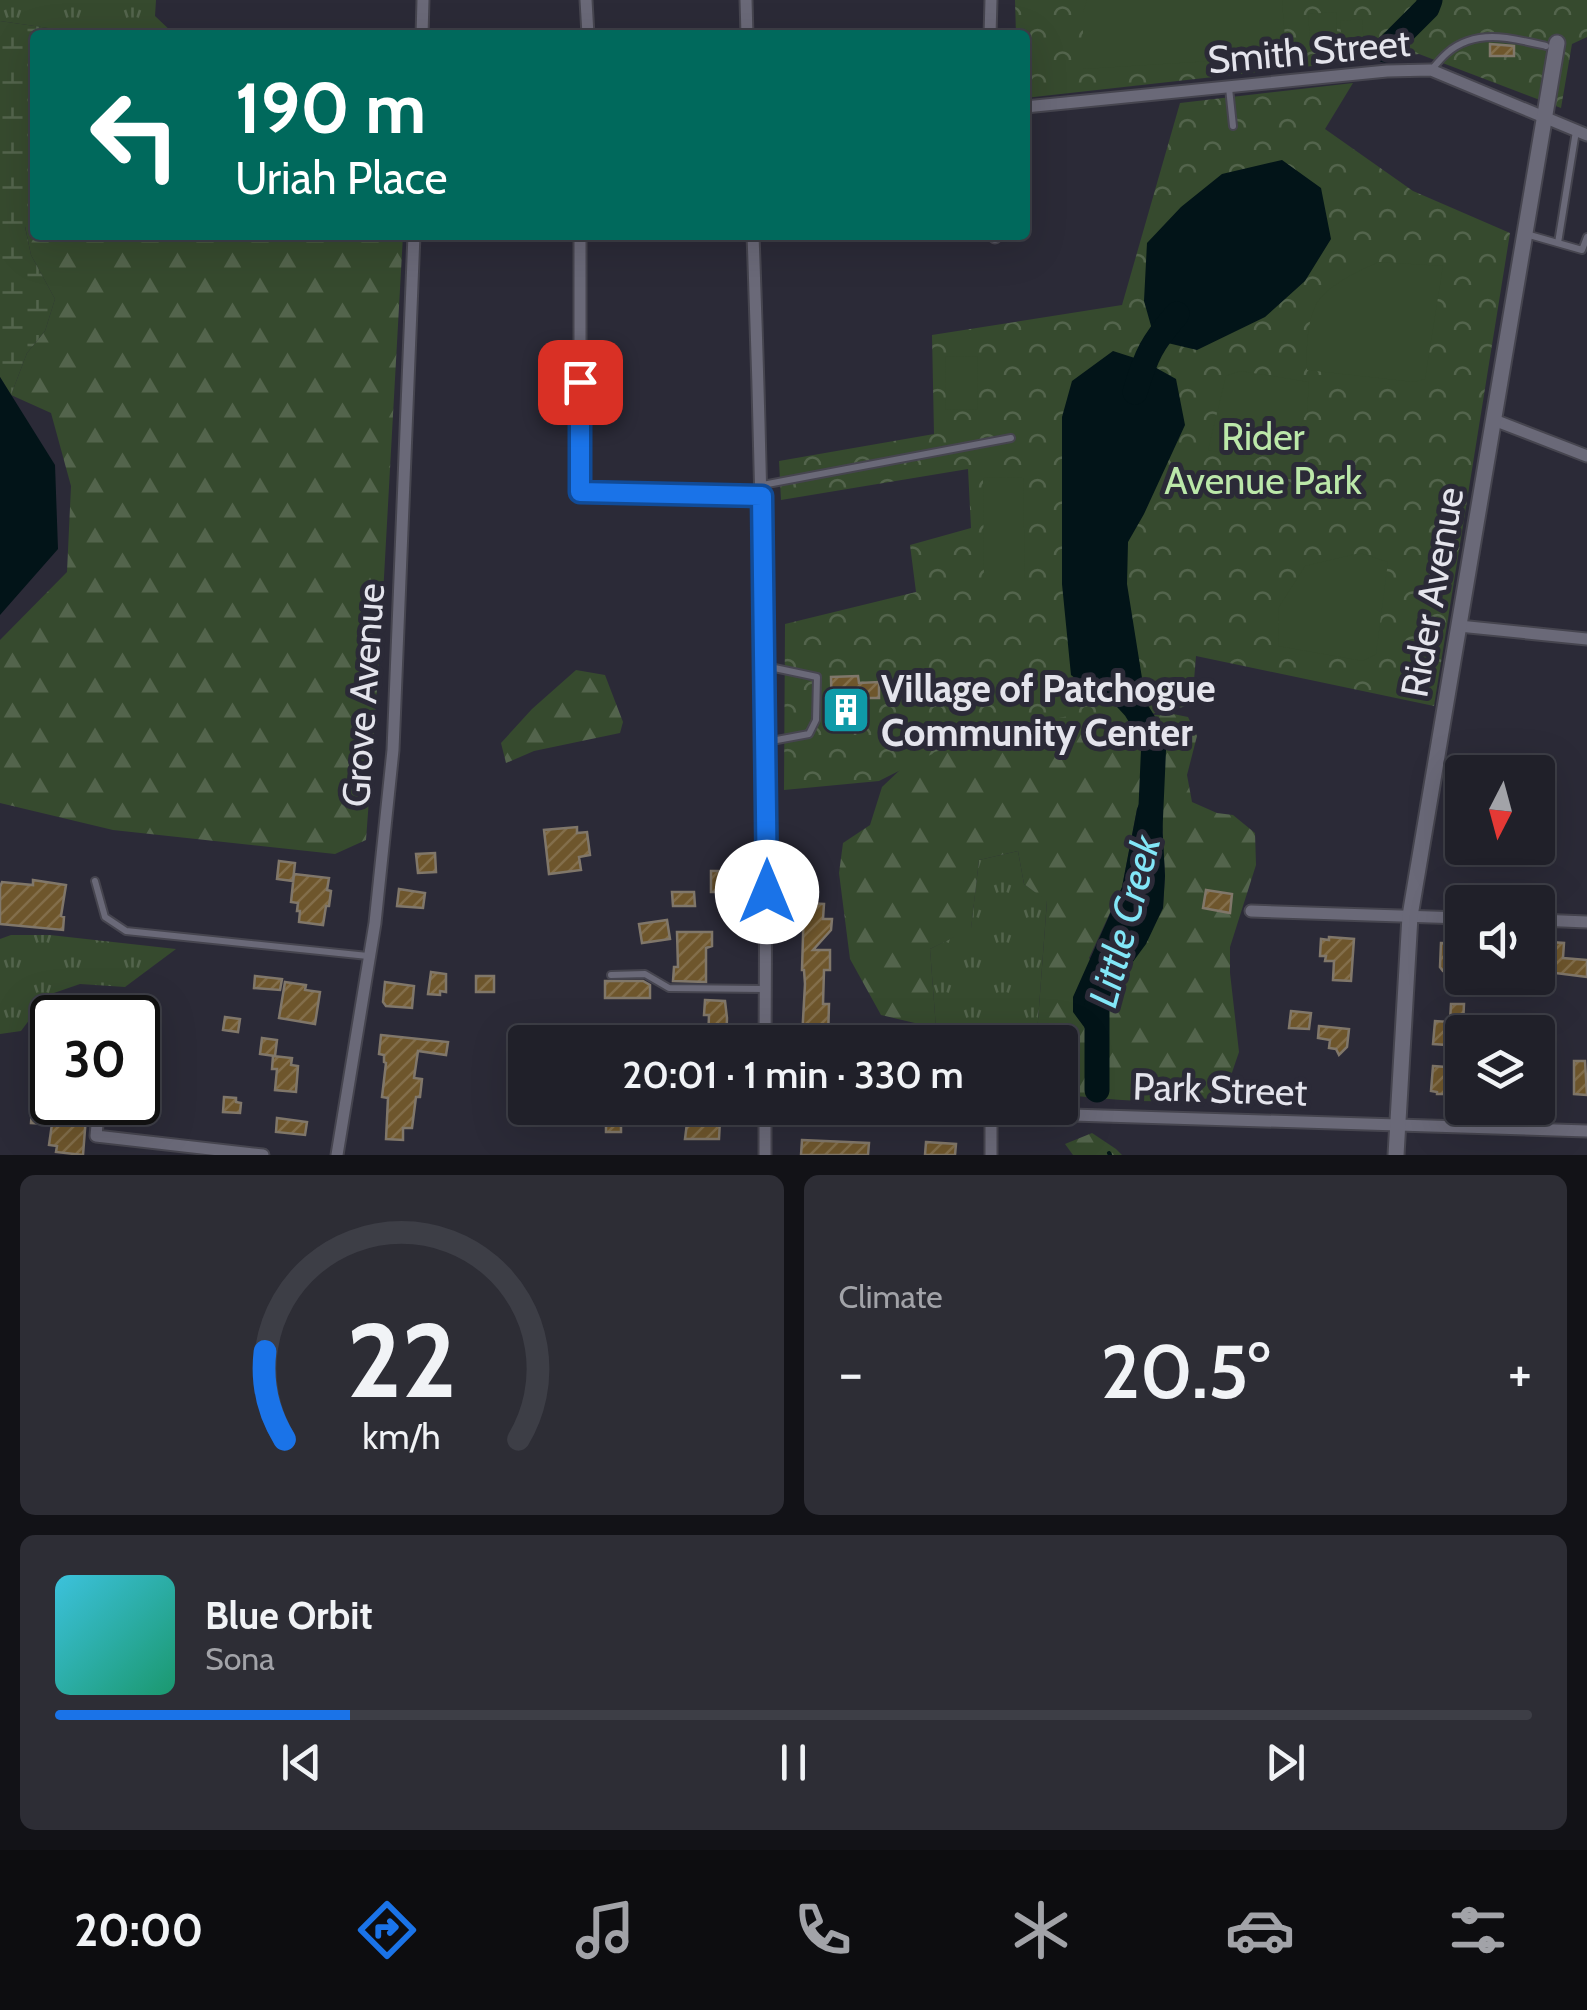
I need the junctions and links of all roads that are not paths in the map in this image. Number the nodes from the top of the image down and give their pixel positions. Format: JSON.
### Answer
{"nodes":[{"id":1,"x":423,"y":0,"type":"edge"},
{"id":2,"x":586,"y":0,"type":"edge"},
{"id":3,"x":746,"y":0,"type":"edge"},
{"id":4,"x":991,"y":0,"type":"edge"},
{"id":5,"x":422,"y":30,"type":"edge"},
{"id":6,"x":588,"y":30,"type":"edge"},
{"id":7,"x":747,"y":30,"type":"edge"},
{"id":8,"x":990,"y":30,"type":"edge"},
{"id":9,"x":1551,"y":44,"type":"joint"},
{"id":10,"x":1430,"y":70,"type":"junction"},
{"id":11,"x":1229,"y":87,"type":"junction"},
{"id":12,"x":1030,"y":107,"type":"edge"},
{"id":13,"x":1544,"y":118,"type":"junction"},
{"id":14,"x":1233,"y":126,"type":"dead end"},
{"id":15,"x":1581,"y":132,"type":"edge"},
{"id":16,"x":1526,"y":234,"type":"junction"},
{"id":17,"x":1587,"y":237,"type":"edge"},
{"id":18,"x":414,"y":240,"type":"edge"},
{"id":19,"x":580,"y":240,"type":"edge"},
{"id":20,"x":754,"y":240,"type":"edge"},
{"id":21,"x":1558,"y":243,"type":"junction"},
{"id":22,"x":1494,"y":420,"type":"junction"},
{"id":23,"x":1011,"y":438,"type":"dead end"},
{"id":24,"x":1587,"y":456,"type":"edge"},
{"id":25,"x":762,"y":491,"type":"junction"},
{"id":26,"x":1459,"y":626,"type":"junction"},
{"id":27,"x":1587,"y":639,"type":"edge"},
{"id":28,"x":765,"y":666,"type":"junction"},
{"id":29,"x":766,"y":742,"type":"junction"},
{"id":30,"x":94,"y":881,"type":"dead end"},
{"id":31,"x":1251,"y":911,"type":"dead end"},
{"id":32,"x":1410,"y":916,"type":"junction"},
{"id":33,"x":1445,"y":917,"type":"edge"},
{"id":34,"x":1555,"y":921,"type":"edge"},
{"id":35,"x":1587,"y":922,"type":"edge"},
{"id":36,"x":369,"y":956,"type":"junction"},
{"id":37,"x":611,"y":975,"type":"dead end"},
{"id":38,"x":766,"y":989,"type":"junction"},
{"id":39,"x":765,"y":1025,"type":"edge"},
{"id":40,"x":1078,"y":1115,"type":"edge"},
{"id":41,"x":97,"y":1125,"type":"edge"},
{"id":42,"x":765,"y":1125,"type":"edge"},
{"id":43,"x":991,"y":1125,"type":"edge"},
{"id":44,"x":1398,"y":1125,"type":"junction"},
{"id":45,"x":1587,"y":1131,"type":"edge"},
{"id":46,"x":263,"y":1155,"type":"edge"},
{"id":47,"x":338,"y":1155,"type":"edge"},
{"id":48,"x":765,"y":1155,"type":"edge"},
{"id":49,"x":991,"y":1155,"type":"edge"},
{"id":50,"x":1396,"y":1155,"type":"edge"}],
"edges":[{"from":1,"to":5,"type":"street"},
{"from":2,"to":6,"type":"street"},
{"from":3,"to":7,"type":"street"},
{"from":4,"to":8,"type":"street"},
{"from":9,"to":10,"type":"lane"},
{"from":9,"to":13,"type":"street","name":"Rider Avenue"},
{"from":10,"to":11,"type":"street","name":"Smith Street"},
{"from":10,"to":13,"type":"street","name":"Smith Street"},
{"from":11,"to":12,"type":"street","name":"Smith Street"},
{"from":11,"to":14,"type":"lane"},
{"from":13,"to":15,"type":"street","name":"Smith Street"},
{"from":13,"to":16,"type":"street","name":"Rider Avenue"},
{"from":15,"to":21,"type":"lane"},
{"from":16,"to":21,"type":"lane"},
{"from":16,"to":22,"type":"street","name":"Rider Avenue"},
{"from":17,"to":21,"type":"lane"},
{"from":18,"to":36,"type":"street","name":"Grove Avenue"},
{"from":19,"to":25,"type":"street"},
{"from":20,"to":25,"type":"street"},
{"from":22,"to":24,"type":"street"},
{"from":22,"to":26,"type":"street","name":"Rider Avenue"},
{"from":23,"to":25,"type":"lane"},
{"from":25,"to":28,"type":"street"},
{"from":26,"to":27,"type":"street"},
{"from":26,"to":32,"type":"street","name":"Rider Avenue"},
{"from":28,"to":29,"type":"street"},
{"from":28,"to":29,"type":"lane"},
{"from":29,"to":38,"type":"street"},
{"from":30,"to":36,"type":"lane"},
{"from":31,"to":32,"type":"street"},
{"from":32,"to":33,"type":"street"},
{"from":32,"to":44,"type":"street","name":"Rider Avenue"},
{"from":34,"to":35,"type":"street"},
{"from":36,"to":47,"type":"street","name":"Grove Avenue"},
{"from":37,"to":38,"type":"lane"},
{"from":38,"to":39,"type":"street"},
{"from":40,"to":44,"type":"street","name":"Park Street"},
{"from":41,"to":46,"type":"street"},
{"from":42,"to":48,"type":"street"},
{"from":43,"to":49,"type":"street"},
{"from":44,"to":45,"type":"street","name":"Park Street"},
{"from":44,"to":50,"type":"street","name":"Rider Avenue"}]}
